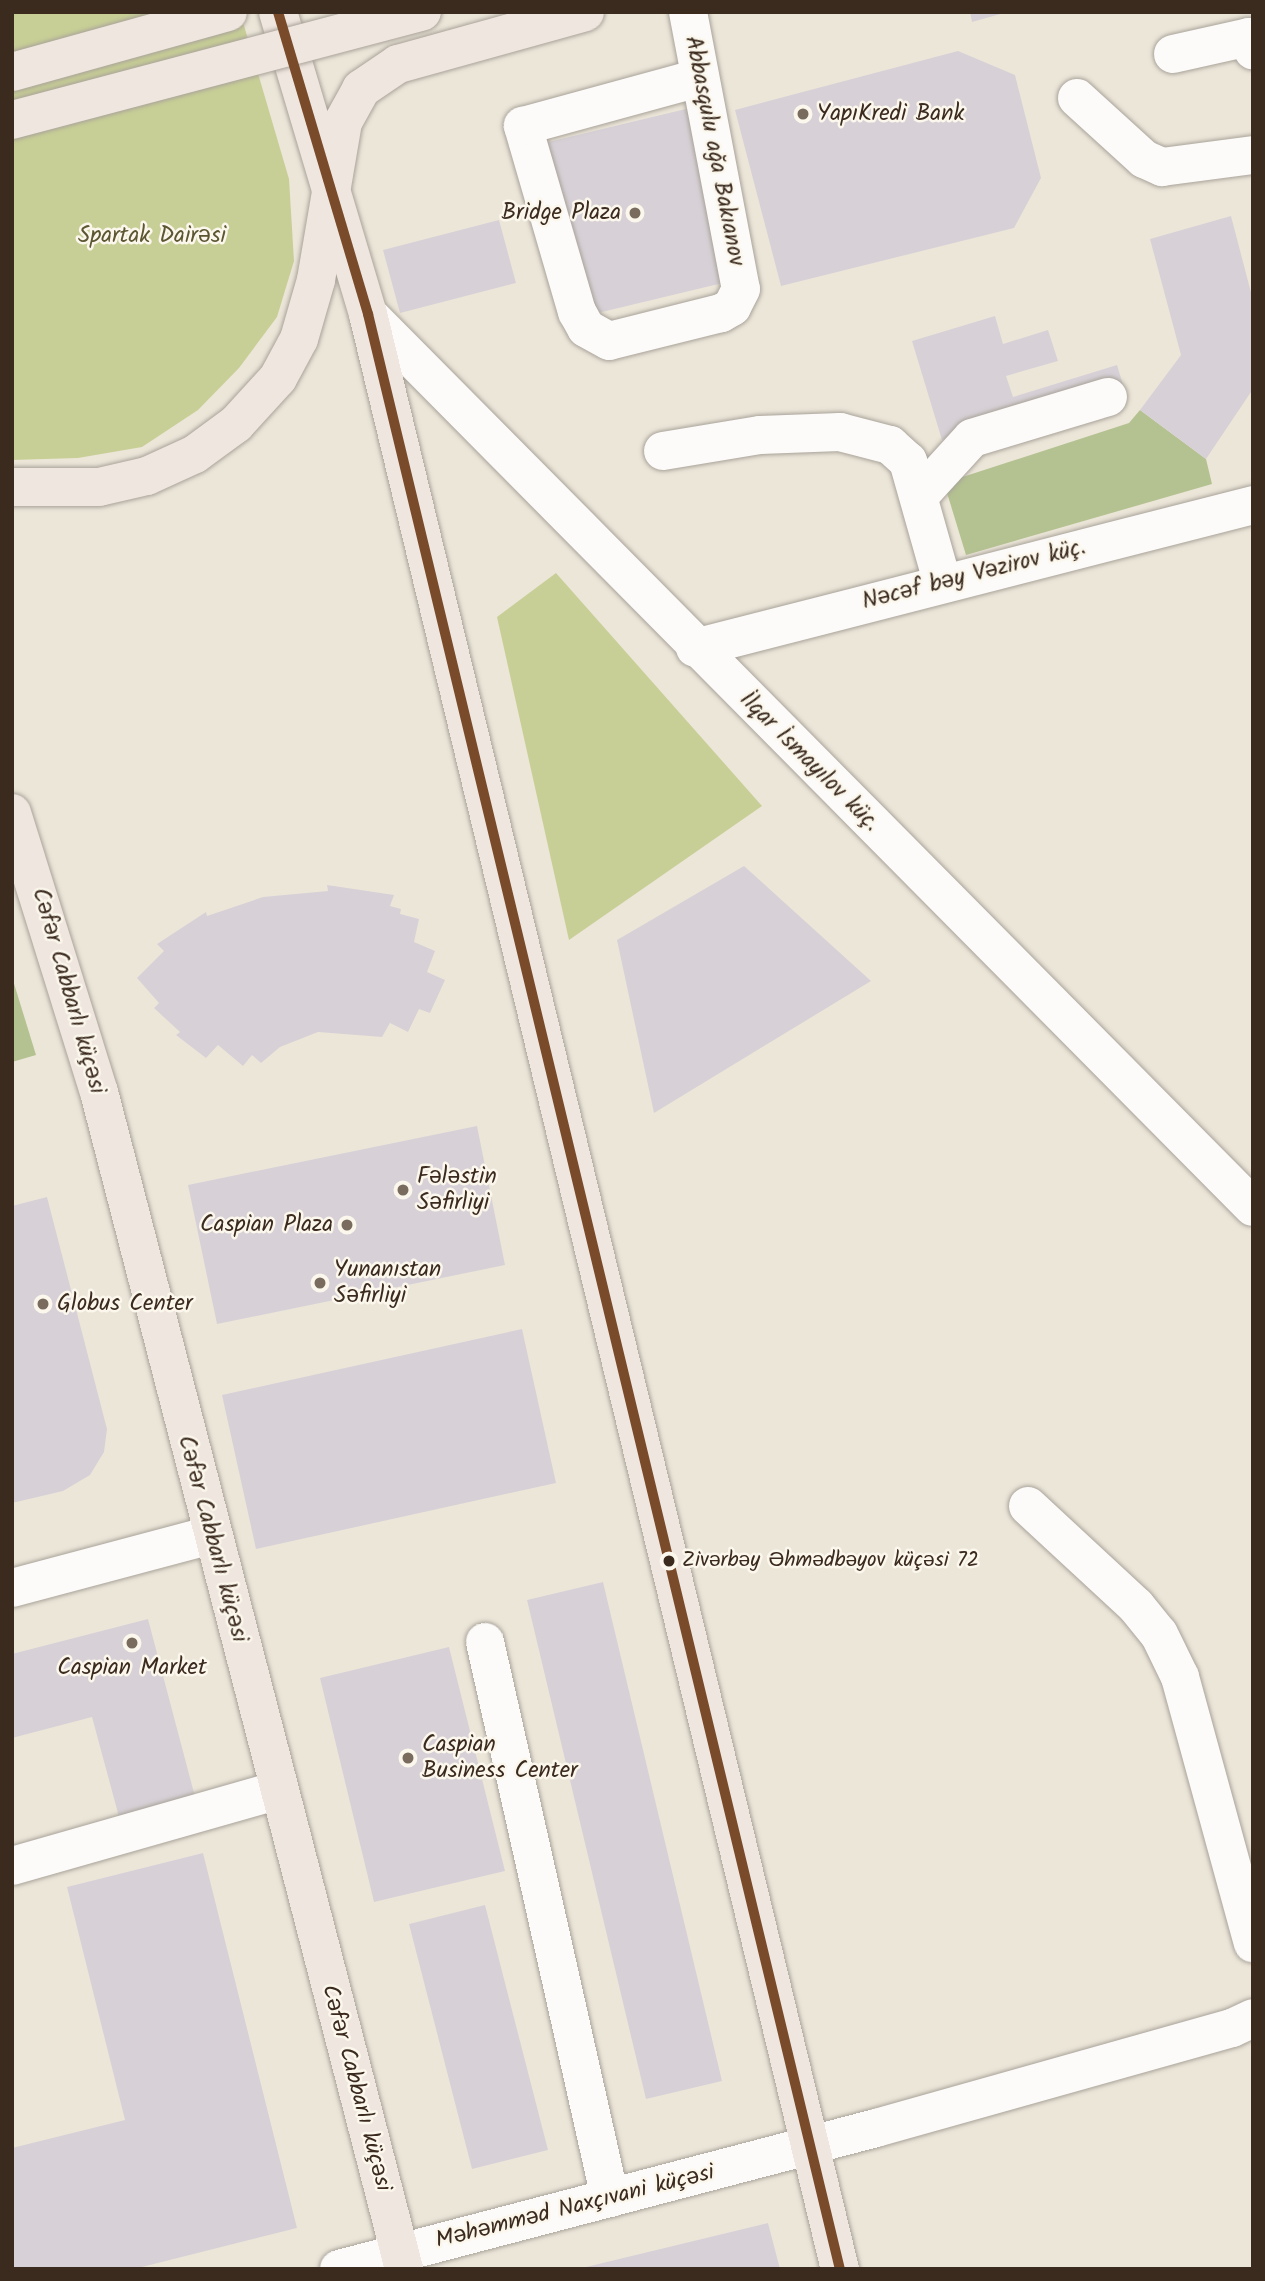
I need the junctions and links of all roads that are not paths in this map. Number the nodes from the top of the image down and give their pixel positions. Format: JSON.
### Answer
{"nodes":[{"id":1,"x":228,"y":12,"type":"edge"},
{"id":2,"x":278,"y":12,"type":"edge"},
{"id":3,"x":422,"y":12,"type":"edge"},
{"id":4,"x":585,"y":12,"type":"edge"},
{"id":5,"x":688,"y":12,"type":"edge"},
{"id":6,"x":1252,"y":41,"type":"edge"},
{"id":7,"x":1173,"y":54,"type":"dead end"},
{"id":8,"x":12,"y":72,"type":"edge"},
{"id":9,"x":699,"y":78,"type":"junction"},
{"id":10,"x":1077,"y":98,"type":"dead end"},
{"id":11,"x":12,"y":120,"type":"edge"},
{"id":12,"x":1253,"y":155,"type":"edge"},
{"id":13,"x":333,"y":186,"type":"junction"},
{"id":14,"x":368,"y":314,"type":"junction"},
{"id":15,"x":1108,"y":397,"type":"dead end"},
{"id":16,"x":663,"y":451,"type":"dead end"},
{"id":17,"x":12,"y":487,"type":"edge"},
{"id":18,"x":920,"y":495,"type":"junction"},
{"id":19,"x":1253,"y":505,"type":"edge"},
{"id":20,"x":942,"y":581,"type":"junction"},
{"id":21,"x":695,"y":648,"type":"junction"},
{"id":22,"x":12,"y":813,"type":"edge"},
{"id":23,"x":1253,"y":1207,"type":"edge"},
{"id":24,"x":1028,"y":1506,"type":"dead end"},
{"id":25,"x":211,"y":1535,"type":"junction"},
{"id":26,"x":12,"y":1588,"type":"edge"},
{"id":27,"x":485,"y":1642,"type":"dead end"},
{"id":28,"x":279,"y":1790,"type":"junction"},
{"id":29,"x":12,"y":1866,"type":"edge"},
{"id":30,"x":1253,"y":1942,"type":"edge"},
{"id":31,"x":1253,"y":2018,"type":"edge"},
{"id":32,"x":811,"y":2146,"type":"junction"},
{"id":33,"x":610,"y":2197,"type":"junction"},
{"id":34,"x":402,"y":2260,"type":"edge"},
{"id":35,"x":339,"y":2269,"type":"edge"},
{"id":36,"x":840,"y":2269,"type":"edge"}],
"edges":[{"from":1,"to":8,"type":"main road"},
{"from":2,"to":13,"type":"main road"},
{"from":3,"to":11,"type":"main road","bridge":true},
{"from":4,"to":13,"type":"main road"},
{"from":5,"to":9,"type":"street","name":"Abbasqulu ağa Bakıanov"},
{"from":6,"to":7,"type":"street"},
{"from":9,"to":9,"type":"street","name":"Abbasqulu ağa Bakıanov"},
{"from":10,"to":12,"type":"street"},
{"from":13,"to":14,"type":"main road"},
{"from":13,"to":17,"type":"main road"},
{"from":14,"to":21,"type":"street","name":"İlqar İsmayılov küç."},
{"from":14,"to":32,"type":"main road"},
{"from":15,"to":18,"type":"street"},
{"from":16,"to":18,"type":"street"},
{"from":18,"to":20,"type":"street"},
{"from":19,"to":20,"type":"street","name":"Nəcəf bəy Vəzirov küç."},
{"from":20,"to":21,"type":"street","name":"Nəcəf bəy Vəzirov küç."},
{"from":21,"to":23,"type":"street","name":"İlqar İsmayılov küç."},
{"from":22,"to":25,"type":"main road","name":"Cəfər Cabbarlı küçəsi"},
{"from":24,"to":30,"type":"street"},
{"from":25,"to":26,"type":"street"},
{"from":25,"to":28,"type":"main road","name":"Cəfər Cabbarlı küçəsi"},
{"from":27,"to":33,"type":"street"},
{"from":28,"to":29,"type":"street"},
{"from":28,"to":34,"type":"main road","name":"Cəfər Cabbarlı küçəsi"},
{"from":31,"to":32,"type":"street","name":"Məhəmməd Naxçıvani küçəsi"},
{"from":32,"to":33,"type":"street","name":"Məhəmməd Naxçıvani küçəsi"},
{"from":32,"to":36,"type":"main road"},
{"from":33,"to":34,"type":"street","name":"Məhəmməd Naxçıvani küçəsi"},
{"from":34,"to":35,"type":"street","name":"Məhəmməd Naxçıvani küçəsi"}]}
